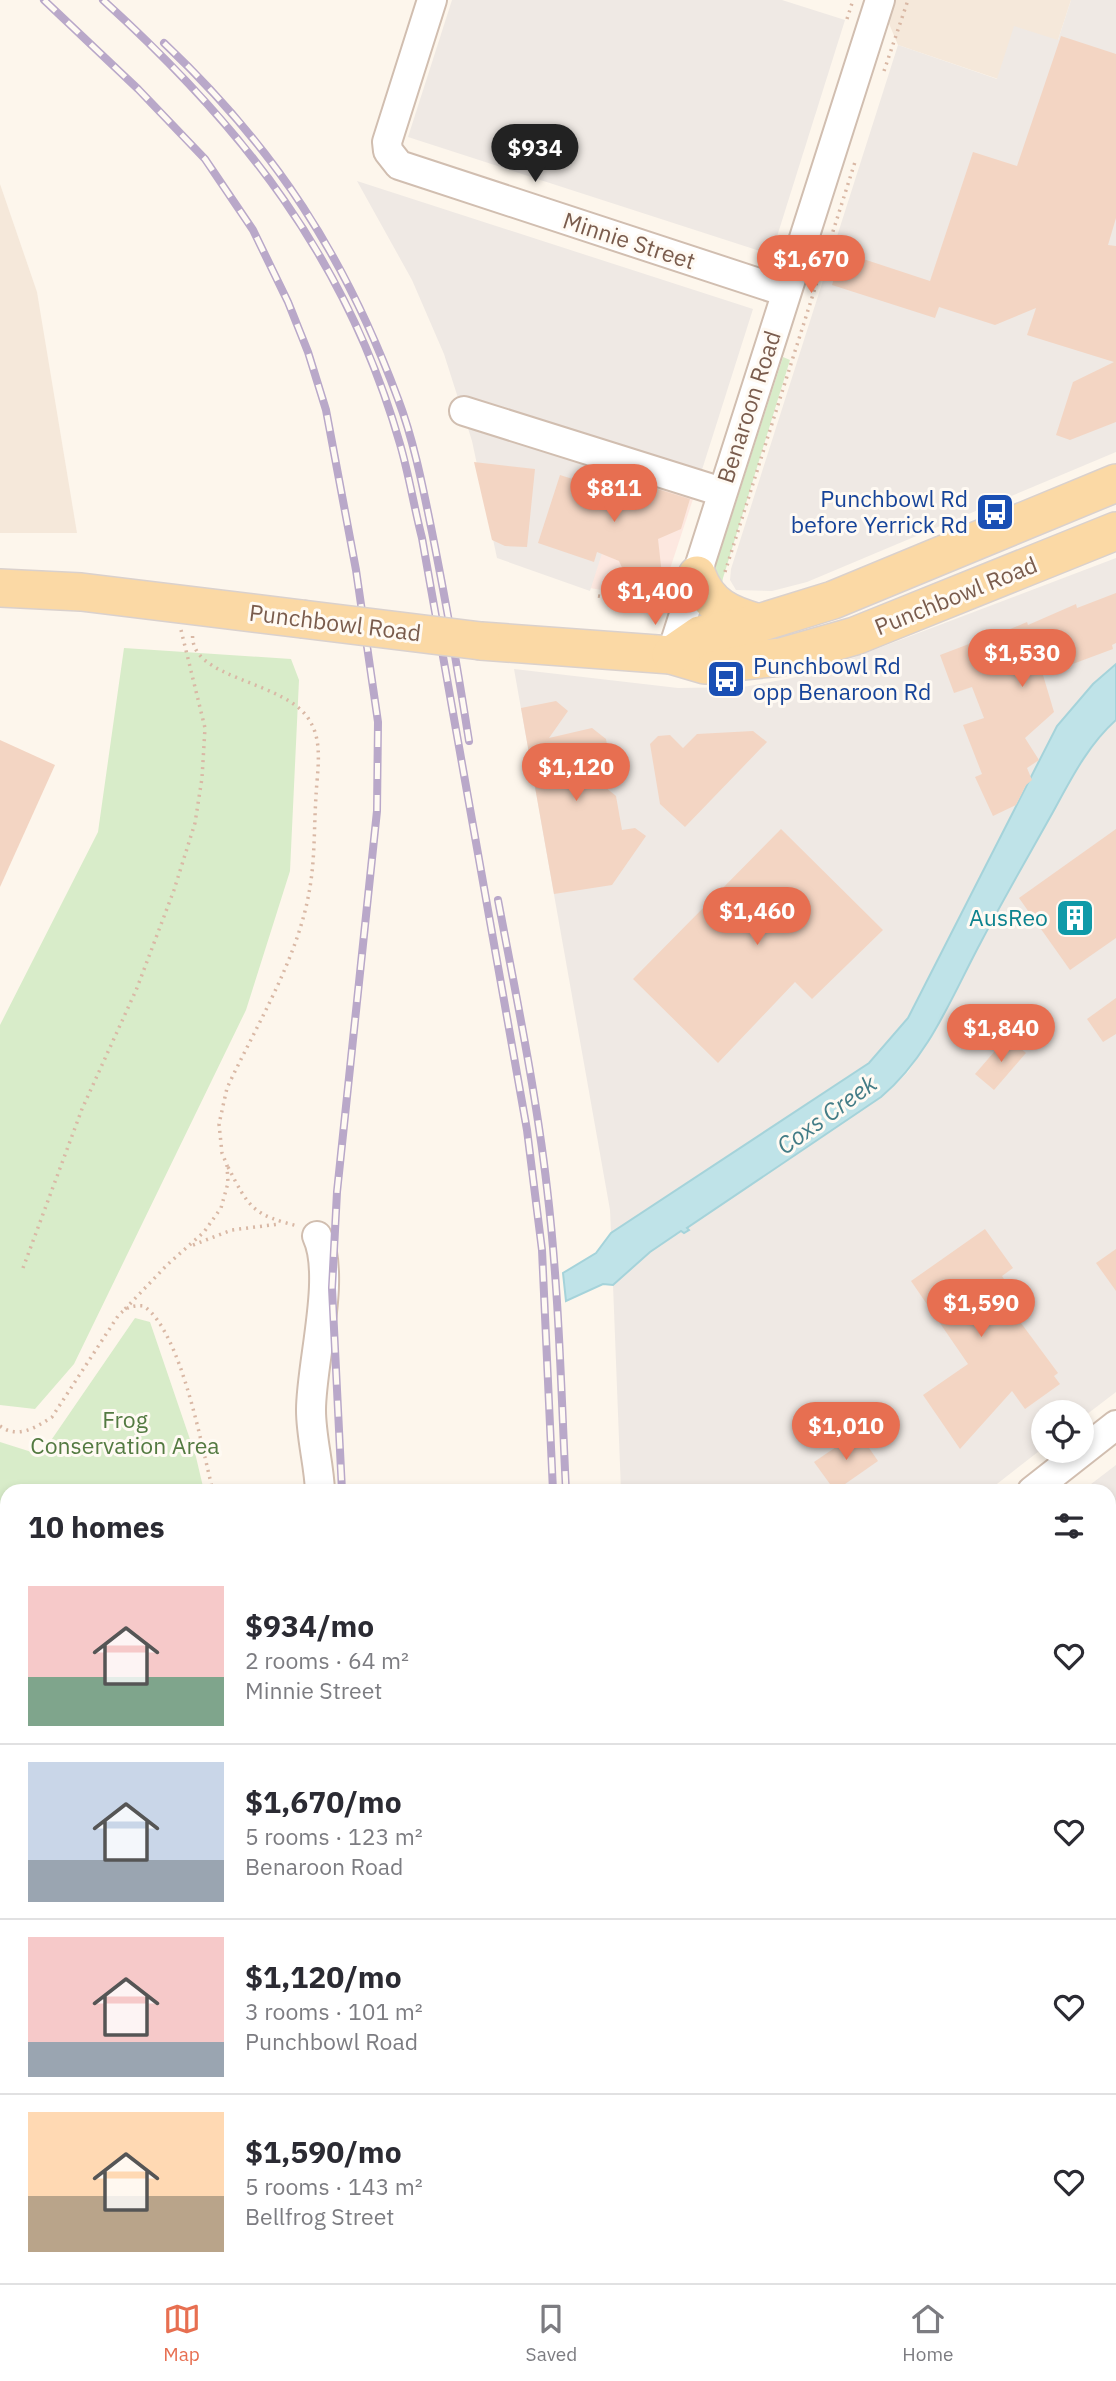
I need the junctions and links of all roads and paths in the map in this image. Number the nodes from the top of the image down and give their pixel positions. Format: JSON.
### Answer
{"nodes":[{"id":1,"x":432,"y":0,"type":"edge"},
{"id":2,"x":872,"y":0,"type":"edge"},
{"id":3,"x":908,"y":0,"type":"edge"},
{"id":4,"x":847,"y":19,"type":"dead end"},
{"id":5,"x":882,"y":78,"type":"dead end"},
{"id":6,"x":856,"y":158,"type":"dead end"},
{"id":7,"x":786,"y":292,"type":"junction"},
{"id":8,"x":464,"y":411,"type":"dead end"},
{"id":9,"x":1116,"y":483,"type":"edge"},
{"id":10,"x":722,"y":492,"type":"junction"},
{"id":11,"x":1116,"y":531,"type":"edge"},
{"id":12,"x":696,"y":579,"type":"junction"},
{"id":13,"x":0,"y":587,"type":"edge"},
{"id":14,"x":65,"y":590,"type":"junction"},
{"id":15,"x":598,"y":596,"type":"dead end"},
{"id":16,"x":191,"y":604,"type":"junction"},
{"id":17,"x":0,"y":616,"type":"edge"},
{"id":18,"x":759,"y":623,"type":"junction"},
{"id":19,"x":671,"y":655,"type":"junction"},
{"id":20,"x":227,"y":1165,"type":"junction"},
{"id":21,"x":284,"y":1224,"type":"junction"},
{"id":22,"x":317,"y":1236,"type":"joint"},
{"id":23,"x":187,"y":1247,"type":"junction"},
{"id":24,"x":23,"y":1268,"type":"dead end"},
{"id":25,"x":125,"y":1309,"type":"junction"},
{"id":26,"x":1116,"y":1425,"type":"edge"},
{"id":27,"x":0,"y":1426,"type":"edge"},
{"id":28,"x":211,"y":1484,"type":"edge"},
{"id":29,"x":319,"y":1484,"type":"edge"},
{"id":30,"x":1041,"y":1484,"type":"edge"}],
"edges":[{"from":1,"to":7,"type":"street","name":"Minnie Street"},
{"from":2,"to":4,"type":"path"},
{"from":2,"to":7,"type":"street","name":"Benaroon Road"},
{"from":3,"to":5,"type":"path"},
{"from":6,"to":12,"type":"path"},
{"from":7,"to":10,"type":"street","name":"Benaroon Road"},
{"from":8,"to":10,"type":"street"},
{"from":9,"to":18,"type":"main road","name":"Punchbowl Road"},
{"from":10,"to":12,"type":"street","name":"Benaroon Road"},
{"from":11,"to":19,"type":"main road","name":"Punchbowl Road"},
{"from":12,"to":15,"type":"path"},
{"from":12,"to":18,"type":"main road"},
{"from":12,"to":19,"type":"street","name":"Benaroon Road"},
{"from":13,"to":14,"type":"main road","name":"Punchbowl Road"},
{"from":14,"to":16,"type":"main road","name":"Punchbowl Road"},
{"from":14,"to":17,"type":"main road"},
{"from":16,"to":19,"type":"main road","name":"Punchbowl Road","bridge":true},
{"from":16,"to":20,"type":"path"},
{"from":16,"to":24,"type":"path"},
{"from":18,"to":19,"type":"main road","name":"Punchbowl Road"},
{"from":20,"to":21,"type":"path"},
{"from":20,"to":23,"type":"path"},
{"from":21,"to":22,"type":"path"},
{"from":21,"to":23,"type":"path"},
{"from":22,"to":29,"type":"street"},
{"from":23,"to":25,"type":"path"},
{"from":25,"to":27,"type":"path"},
{"from":25,"to":28,"type":"path"},
{"from":26,"to":30,"type":"street"}]}
